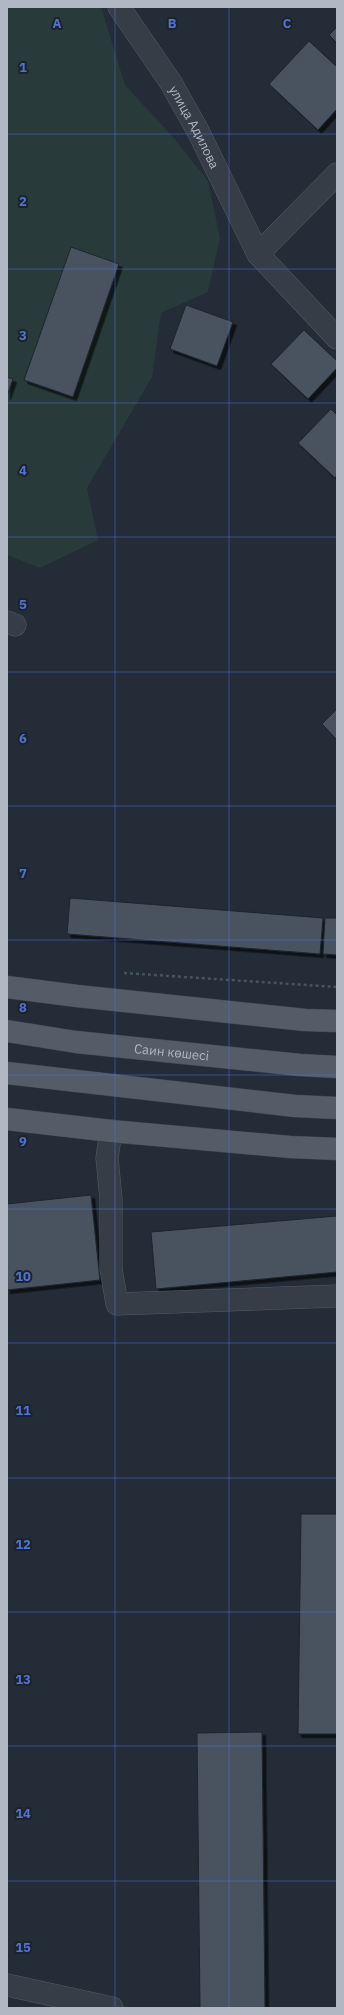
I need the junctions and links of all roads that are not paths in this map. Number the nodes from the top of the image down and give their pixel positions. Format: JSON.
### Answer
{"nodes":[{"id":1,"x":119,"y":7,"type":"edge"},
{"id":2,"x":337,"y":174,"type":"edge"},
{"id":3,"x":258,"y":254,"type":"junction"},
{"id":4,"x":337,"y":338,"type":"edge"},
{"id":5,"x":7,"y":987,"type":"edge"},
{"id":6,"x":337,"y":1021,"type":"edge"},
{"id":7,"x":7,"y":1032,"type":"edge"},
{"id":8,"x":337,"y":1067,"type":"edge"},
{"id":9,"x":7,"y":1073,"type":"edge"},
{"id":10,"x":337,"y":1108,"type":"edge"},
{"id":11,"x":7,"y":1119,"type":"edge"},
{"id":12,"x":111,"y":1131,"type":"junction"},
{"id":13,"x":337,"y":1149,"type":"edge"},
{"id":14,"x":337,"y":1296,"type":"edge"},
{"id":15,"x":7,"y":1985,"type":"edge"},
{"id":16,"x":112,"y":2008,"type":"edge"}],
"edges":[{"from":1,"to":3,"type":"street","name":"улица Адилова"},
{"from":2,"to":3,"type":"street"},
{"from":3,"to":4,"type":"street","name":"улица Адилова"},
{"from":5,"to":6,"type":"main road"},
{"from":7,"to":8,"type":"main road","name":"Саин көшесі"},
{"from":9,"to":10,"type":"main road"},
{"from":11,"to":12,"type":"main road"},
{"from":12,"to":13,"type":"main road"},
{"from":12,"to":14,"type":"street"},
{"from":15,"to":16,"type":"street"}]}
